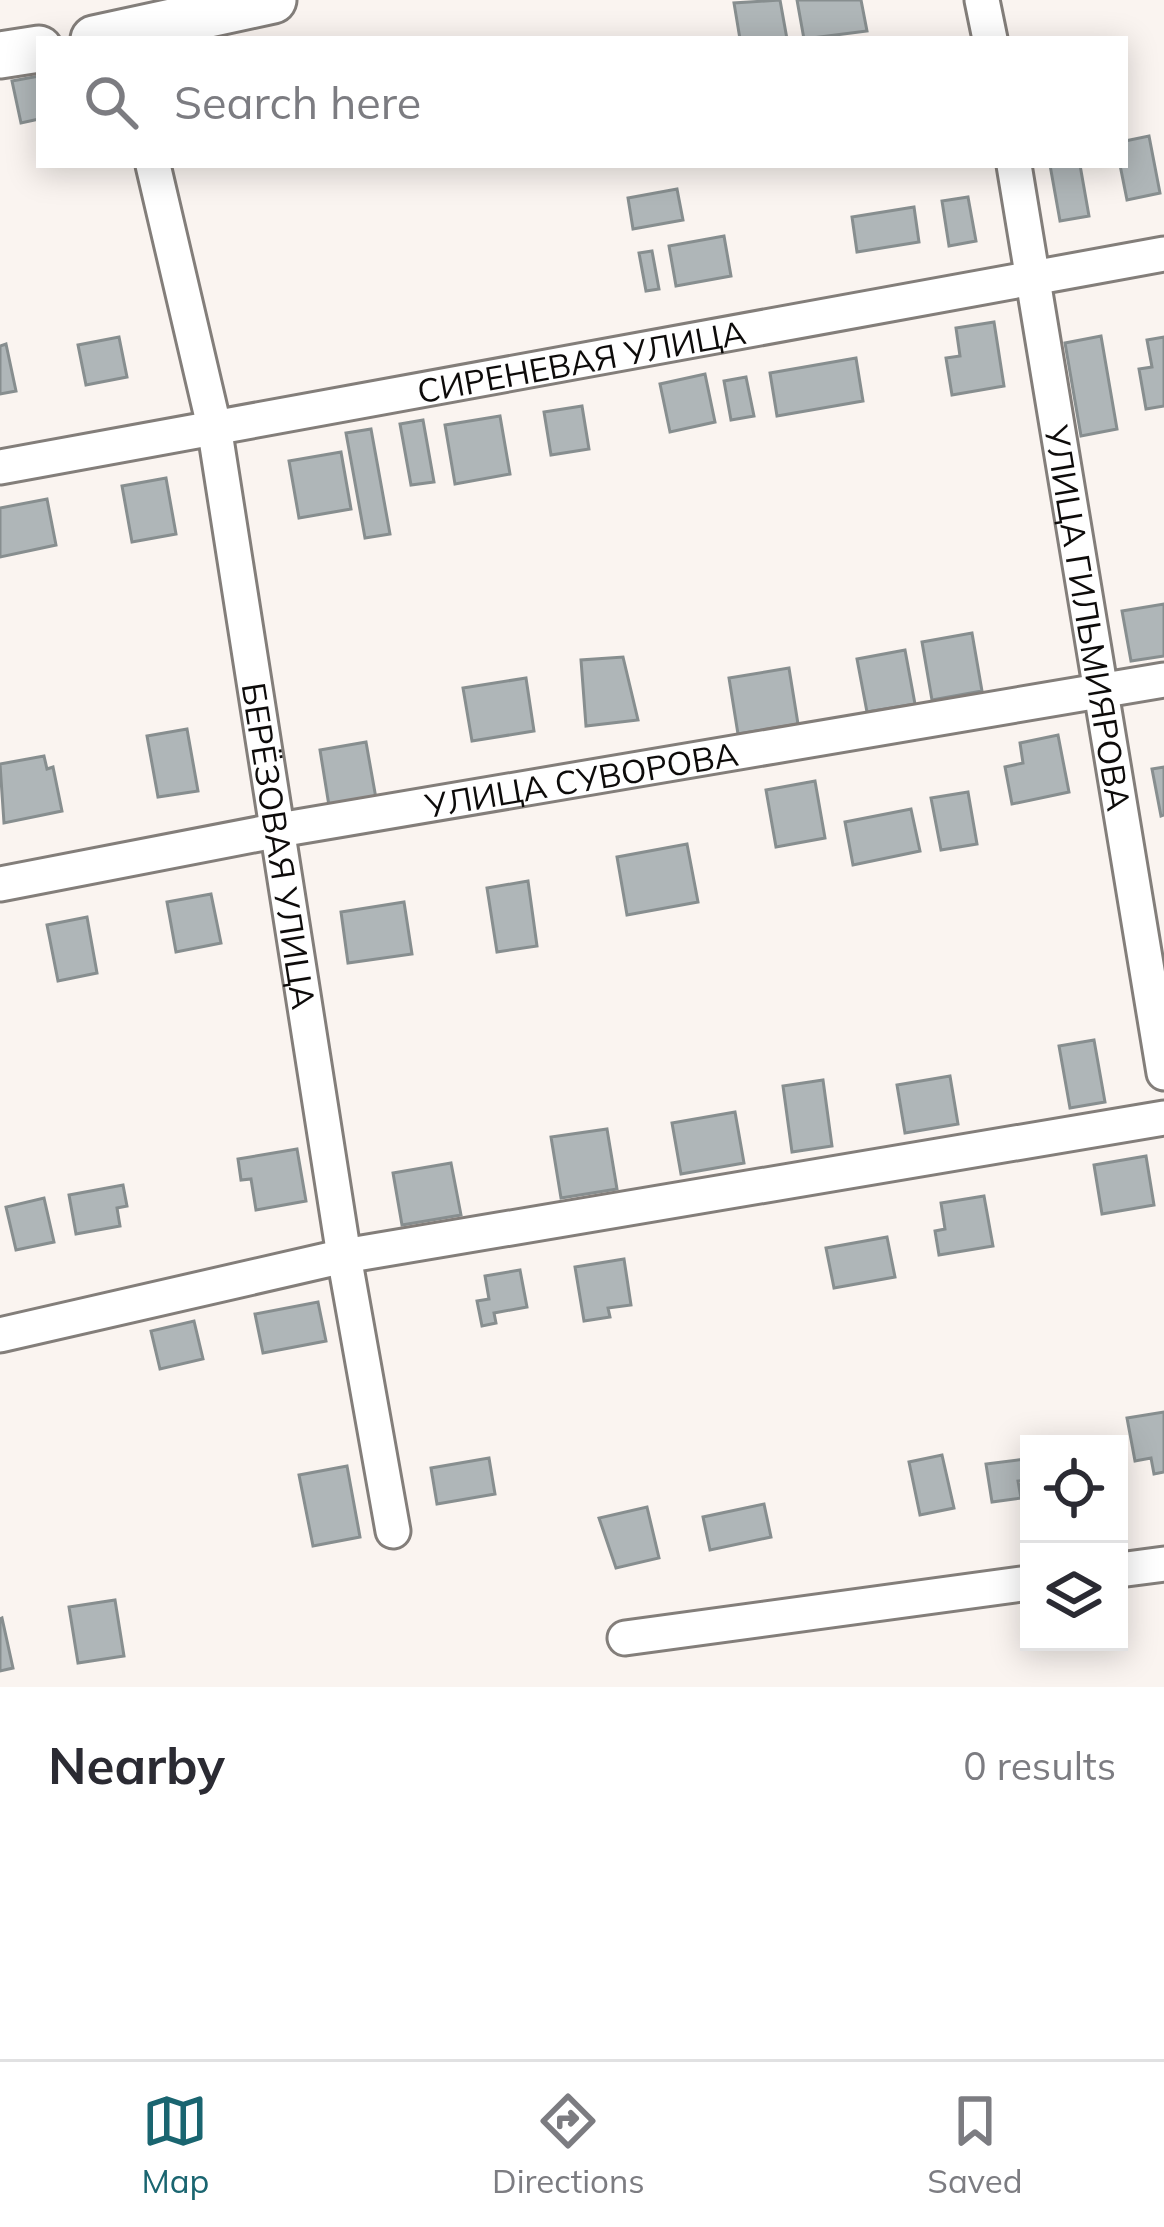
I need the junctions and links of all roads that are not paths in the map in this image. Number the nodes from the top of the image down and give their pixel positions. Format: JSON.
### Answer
{"nodes":[{"id":1,"x":273,"y":0,"type":"edge"},
{"id":2,"x":982,"y":0,"type":"edge"},
{"id":3,"x":190,"y":9,"type":"edge"},
{"id":4,"x":116,"y":36,"type":"edge"},
{"id":5,"x":989,"y":36,"type":"edge"},
{"id":6,"x":36,"y":50,"type":"edge"},
{"id":7,"x":0,"y":56,"type":"edge"},
{"id":8,"x":153,"y":168,"type":"edge"},
{"id":9,"x":1015,"y":168,"type":"edge"},
{"id":10,"x":1164,"y":254,"type":"edge"},
{"id":11,"x":1036,"y":276,"type":"junction"},
{"id":12,"x":214,"y":426,"type":"junction"},
{"id":13,"x":0,"y":467,"type":"edge"},
{"id":14,"x":1164,"y":680,"type":"edge"},
{"id":15,"x":1099,"y":691,"type":"junction"},
{"id":16,"x":279,"y":830,"type":"junction"},
{"id":17,"x":0,"y":884,"type":"edge"},
{"id":18,"x":1164,"y":1073,"type":"edge"},
{"id":19,"x":1164,"y":1118,"type":"edge"},
{"id":20,"x":344,"y":1256,"type":"junction"},
{"id":21,"x":0,"y":1335,"type":"edge"},
{"id":22,"x":393,"y":1531,"type":"dead end"},
{"id":23,"x":1164,"y":1564,"type":"edge"},
{"id":24,"x":1128,"y":1569,"type":"edge"},
{"id":25,"x":1020,"y":1583,"type":"edge"},
{"id":26,"x":625,"y":1638,"type":"dead end"}],
"edges":[{"from":1,"to":3,"type":"street"},
{"from":2,"to":5,"type":"street"},
{"from":3,"to":4,"type":"street"},
{"from":6,"to":7,"type":"street"},
{"from":8,"to":12,"type":"street","name":"БЕРЁЗОВАЯ УЛИЦА"},
{"from":9,"to":11,"type":"street","name":"УЛИЦА ГИЛЬМИЯРОВА"},
{"from":10,"to":11,"type":"street","name":"СИРЕНЕВАЯ УЛИЦА"},
{"from":11,"to":12,"type":"street","name":"СИРЕНЕВАЯ УЛИЦА"},
{"from":11,"to":15,"type":"street","name":"УЛИЦА ГИЛЬМИЯРОВА"},
{"from":12,"to":13,"type":"street","name":"СИРЕНЕВАЯ УЛИЦА"},
{"from":12,"to":16,"type":"street","name":"БЕРЁЗОВАЯ УЛИЦА"},
{"from":14,"to":15,"type":"street","name":"УЛИЦА СУВОРОВА"},
{"from":15,"to":16,"type":"street","name":"УЛИЦА СУВОРОВА"},
{"from":15,"to":18,"type":"street","name":"УЛИЦА ГИЛЬМИЯРОВА"},
{"from":16,"to":17,"type":"street","name":"УЛИЦА СУВОРОВА"},
{"from":16,"to":20,"type":"street","name":"БЕРЁЗОВАЯ УЛИЦА"},
{"from":19,"to":20,"type":"street"},
{"from":20,"to":21,"type":"street"},
{"from":20,"to":22,"type":"street","name":"БЕРЁЗОВАЯ УЛИЦА"},
{"from":23,"to":24,"type":"street"},
{"from":25,"to":26,"type":"street"}]}
